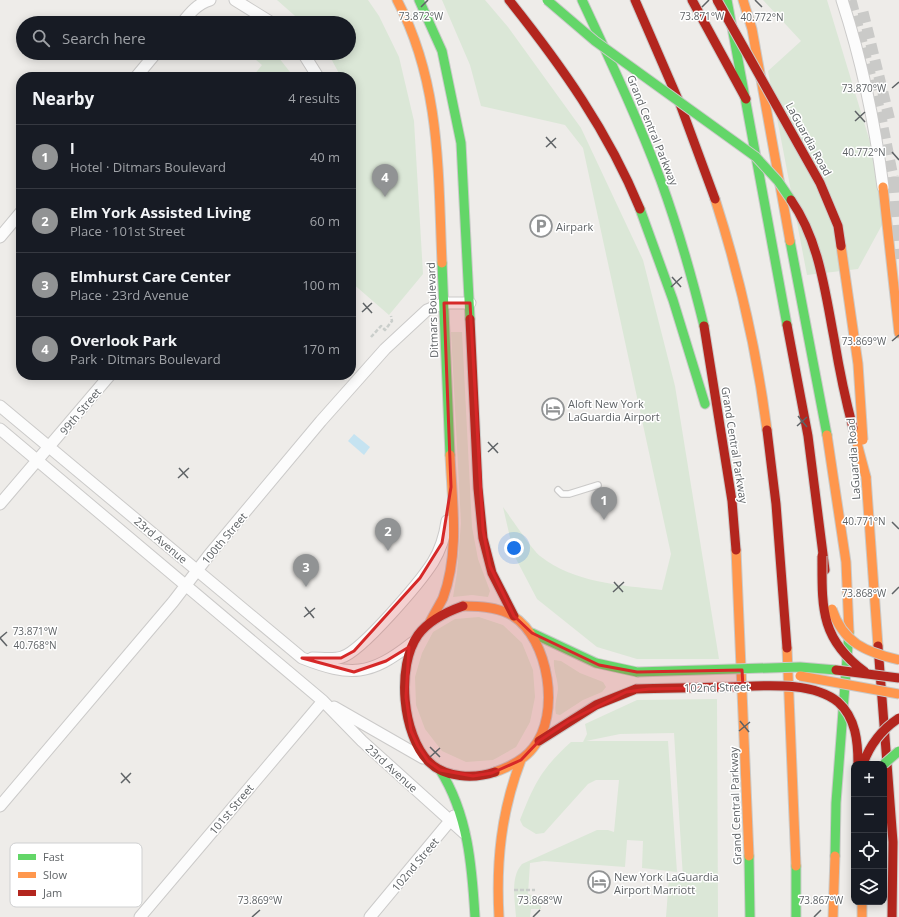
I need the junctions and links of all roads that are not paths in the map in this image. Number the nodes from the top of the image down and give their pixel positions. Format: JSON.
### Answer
{"nodes":[{"id":1,"x":210,"y":0,"type":"edge"},
{"id":2,"x":235,"y":0,"type":"edge"},
{"id":3,"x":397,"y":0,"type":"edge"},
{"id":4,"x":419,"y":0,"type":"edge"},
{"id":5,"x":509,"y":0,"type":"edge"},
{"id":6,"x":547,"y":0,"type":"edge"},
{"id":7,"x":582,"y":0,"type":"edge"},
{"id":8,"x":635,"y":0,"type":"edge"},
{"id":9,"x":692,"y":0,"type":"edge"},
{"id":10,"x":718,"y":0,"type":"edge"},
{"id":11,"x":727,"y":0,"type":"edge"},
{"id":12,"x":743,"y":0,"type":"edge"},
{"id":13,"x":842,"y":0,"type":"edge"},
{"id":14,"x":189,"y":16,"type":"edge"},
{"id":15,"x":262,"y":16,"type":"edge"},
{"id":16,"x":150,"y":60,"type":"edge"},
{"id":17,"x":307,"y":60,"type":"edge"},
{"id":18,"x":140,"y":72,"type":"edge"},
{"id":19,"x":315,"y":72,"type":"edge"},
{"id":20,"x":746,"y":99,"type":"junction"},
{"id":21,"x":883,"y":187,"type":"joint"},
{"id":22,"x":16,"y":218,"type":"edge"},
{"id":23,"x":0,"y":237,"type":"edge"},
{"id":24,"x":444,"y":303,"type":"junction"},
{"id":25,"x":470,"y":303,"type":"junction"},
{"id":26,"x":899,"y":333,"type":"edge"},
{"id":27,"x":106,"y":380,"type":"edge"},
{"id":28,"x":0,"y":406,"type":"edge"},
{"id":29,"x":0,"y":429,"type":"edge"},
{"id":30,"x":49,"y":447,"type":"junction"},
{"id":31,"x":38,"y":460,"type":"junction"},
{"id":32,"x":866,"y":477,"type":"junction"},
{"id":33,"x":598,"y":485,"type":"dead end"},
{"id":34,"x":451,"y":487,"type":"junction"},
{"id":35,"x":558,"y":490,"type":"dead end"},
{"id":36,"x":732,"y":501,"type":"junction"},
{"id":37,"x":0,"y":504,"type":"edge"},
{"id":38,"x":822,"y":556,"type":"junction"},
{"id":39,"x":197,"y":571,"type":"junction"},
{"id":40,"x":185,"y":586,"type":"junction"},
{"id":41,"x":514,"y":616,"type":"junction"},
{"id":42,"x":430,"y":622,"type":"junction"},
{"id":43,"x":532,"y":634,"type":"junction"},
{"id":44,"x":414,"y":641,"type":"junction"},
{"id":45,"x":302,"y":658,"type":"junction"},
{"id":46,"x":899,"y":660,"type":"edge"},
{"id":47,"x":759,"y":670,"type":"junction"},
{"id":48,"x":868,"y":674,"type":"junction"},
{"id":49,"x":899,"y":678,"type":"edge"},
{"id":50,"x":899,"y":694,"type":"edge"},
{"id":51,"x":323,"y":700,"type":"junction"},
{"id":52,"x":899,"y":718,"type":"edge"},
{"id":53,"x":539,"y":741,"type":"junction"},
{"id":54,"x":899,"y":751,"type":"edge"},
{"id":55,"x":428,"y":760,"type":"junction"},
{"id":56,"x":521,"y":760,"type":"junction"},
{"id":57,"x":858,"y":761,"type":"edge"},
{"id":58,"x":864,"y":761,"type":"edge"},
{"id":59,"x":887,"y":761,"type":"edge"},
{"id":60,"x":440,"y":770,"type":"junction"},
{"id":61,"x":0,"y":806,"type":"edge"},
{"id":62,"x":460,"y":810,"type":"junction"},
{"id":63,"x":450,"y":821,"type":"junction"},
{"id":64,"x":464,"y":833,"type":"junction"},
{"id":65,"x":894,"y":842,"type":"junction"},
{"id":66,"x":862,"y":905,"type":"edge"},
{"id":67,"x":899,"y":911,"type":"edge"},
{"id":68,"x":140,"y":917,"type":"edge"},
{"id":69,"x":370,"y":917,"type":"edge"},
{"id":70,"x":475,"y":917,"type":"edge"},
{"id":71,"x":499,"y":917,"type":"edge"},
{"id":72,"x":750,"y":917,"type":"edge"},
{"id":73,"x":796,"y":917,"type":"edge"},
{"id":74,"x":833,"y":917,"type":"edge"},
{"id":75,"x":862,"y":917,"type":"edge"},
{"id":76,"x":892,"y":917,"type":"edge"}],
"edges":[{"from":1,"to":14,"type":"street"},
{"from":2,"to":15,"type":"street"},
{"from":3,"to":24,"type":"main road","name":"Ditmars Boulevard"},
{"from":4,"to":25,"type":"main road"},
{"from":5,"to":36,"type":"main road"},
{"from":6,"to":32,"type":"main road","bridge":true},
{"from":7,"to":36,"type":"main road","name":"Grand Central Parkway"},
{"from":8,"to":73,"type":"main road"},
{"from":9,"to":20,"type":"main road"},
{"from":10,"to":32,"type":"main road","name":"LaGuardia Road","bridge":true},
{"from":11,"to":20,"type":"main road"},
{"from":12,"to":74,"type":"main road"},
{"from":13,"to":21,"type":"street"},
{"from":16,"to":18,"type":"street"},
{"from":17,"to":19,"type":"street"},
{"from":20,"to":38,"type":"main road"},
{"from":21,"to":26,"type":"main road"},
{"from":22,"to":23,"type":"street"},
{"from":24,"to":25,"type":"street","name":"100th Street"},
{"from":24,"to":34,"type":"main road","name":"Ditmars Boulevard"},
{"from":24,"to":39,"type":"street","name":"100th Street"},
{"from":25,"to":41,"type":"main road"},
{"from":27,"to":30,"type":"street","name":"99th Street"},
{"from":28,"to":30,"type":"street","name":"23rd Avenue"},
{"from":29,"to":31,"type":"street","name":"23rd Avenue"},
{"from":30,"to":31,"type":"street","name":"99th Street"},
{"from":30,"to":39,"type":"street","name":"23rd Avenue"},
{"from":31,"to":37,"type":"street"},
{"from":31,"to":40,"type":"street","name":"23rd Avenue"},
{"from":32,"to":65,"type":"main road","name":"LaGuardia Road"},
{"from":33,"to":35,"type":"lane"},
{"from":34,"to":42,"type":"main road","name":"Ditmars Boulevard"},
{"from":34,"to":45,"type":"street"},
{"from":36,"to":72,"type":"main road","name":"Grand Central Parkway"},
{"from":38,"to":46,"type":"main road","bridge":true},
{"from":38,"to":48,"type":"main road","bridge":true},
{"from":39,"to":40,"type":"street","name":"100th Street"},
{"from":39,"to":45,"type":"street","name":"23rd Avenue"},
{"from":40,"to":51,"type":"street","name":"23rd Avenue"},
{"from":40,"to":61,"type":"street","name":"100th Street"},
{"from":41,"to":42,"type":"main road"},
{"from":41,"to":43,"type":"main road"},
{"from":42,"to":44,"type":"main road"},
{"from":43,"to":47,"type":"main road","name":"102nd Street","bridge":true},
{"from":43,"to":53,"type":"main road"},
{"from":44,"to":45,"type":"street","name":"23rd Avenue"},
{"from":44,"to":55,"type":"main road"},
{"from":47,"to":48,"type":"main road","bridge":true},
{"from":47,"to":50,"type":"main road","bridge":true},
{"from":48,"to":49,"type":"main road","bridge":true},
{"from":51,"to":55,"type":"street","name":"23rd Avenue"},
{"from":51,"to":63,"type":"street","name":"23rd Avenue"},
{"from":51,"to":68,"type":"street","name":"101st Street"},
{"from":52,"to":58,"type":"main road","bridge":true},
{"from":53,"to":56,"type":"main road"},
{"from":53,"to":57,"type":"main road","name":"102nd Street","bridge":true},
{"from":54,"to":59,"type":"main road","bridge":true},
{"from":55,"to":60,"type":"main road"},
{"from":56,"to":60,"type":"main road"},
{"from":56,"to":71,"type":"main road"},
{"from":60,"to":62,"type":"main road"},
{"from":62,"to":63,"type":"street","name":"102nd Street"},
{"from":62,"to":64,"type":"main road"},
{"from":63,"to":64,"type":"street","name":"23rd Avenue"},
{"from":63,"to":69,"type":"street","name":"102nd Street"},
{"from":64,"to":70,"type":"main road"},
{"from":65,"to":67,"type":"main road"},
{"from":65,"to":76,"type":"main road","name":"LaGuardia Road"},
{"from":66,"to":75,"type":"main road"}]}
